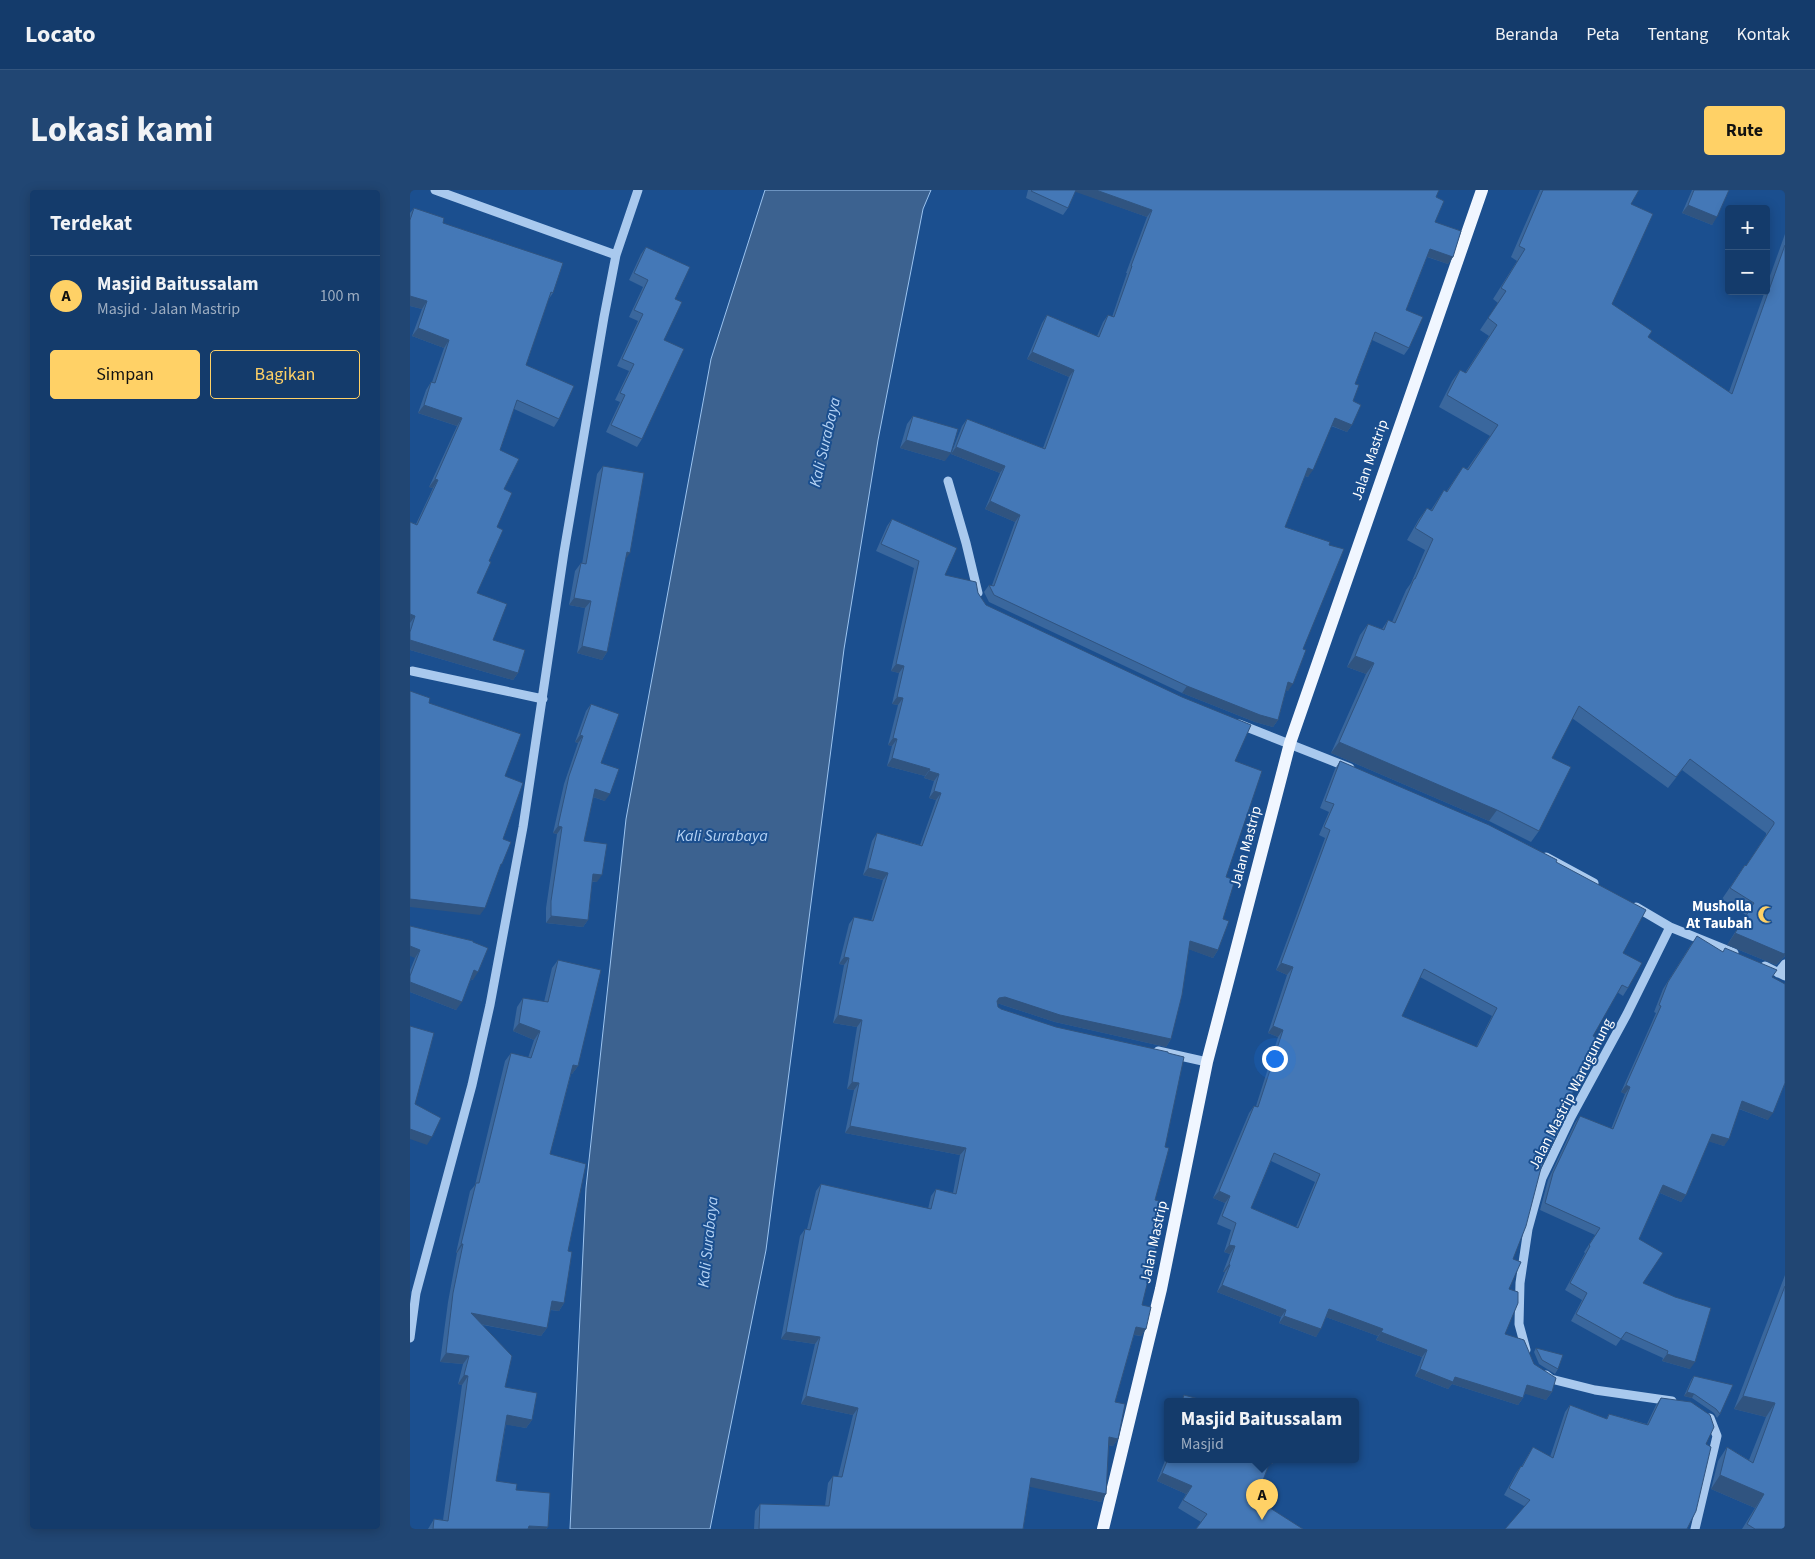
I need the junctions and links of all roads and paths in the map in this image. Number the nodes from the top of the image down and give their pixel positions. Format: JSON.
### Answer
{"nodes":[{"id":1,"x":435,"y":190,"type":"edge"},
{"id":2,"x":638,"y":190,"type":"edge"},
{"id":3,"x":1482,"y":190,"type":"edge"},
{"id":4,"x":616,"y":255,"type":"junction"},
{"id":5,"x":948,"y":481,"type":"dead end"},
{"id":6,"x":981,"y":602,"type":"edge"},
{"id":7,"x":412,"y":671,"type":"dead end"},
{"id":8,"x":543,"y":699,"type":"junction"},
{"id":9,"x":1234,"y":722,"type":"edge"},
{"id":10,"x":1290,"y":744,"type":"junction"},
{"id":11,"x":1363,"y":773,"type":"edge"},
{"id":12,"x":1539,"y":853,"type":"edge"},
{"id":13,"x":1606,"y":890,"type":"edge"},
{"id":14,"x":1630,"y":904,"type":"edge"},
{"id":15,"x":1670,"y":927,"type":"junction"},
{"id":16,"x":1740,"y":955,"type":"edge"},
{"id":17,"x":1756,"y":962,"type":"edge"},
{"id":18,"x":1785,"y":964,"type":"edge"},
{"id":19,"x":1782,"y":974,"type":"edge"},
{"id":20,"x":1152,"y":1050,"type":"edge"},
{"id":21,"x":1207,"y":1062,"type":"junction"},
{"id":22,"x":413,"y":1293,"type":"edge"},
{"id":23,"x":410,"y":1338,"type":"edge"},
{"id":24,"x":1531,"y":1362,"type":"edge"},
{"id":25,"x":1540,"y":1371,"type":"edge"},
{"id":26,"x":1679,"y":1402,"type":"edge"},
{"id":27,"x":1702,"y":1413,"type":"edge"},
{"id":28,"x":1103,"y":1529,"type":"edge"},
{"id":29,"x":1694,"y":1529,"type":"edge"}],
"edges":[{"from":1,"to":4,"type":"street"},
{"from":2,"to":4,"type":"street"},
{"from":3,"to":10,"type":"main road","name":"Jalan Mastrip"},
{"from":4,"to":8,"type":"street"},
{"from":5,"to":6,"type":"street"},
{"from":7,"to":8,"type":"street"},
{"from":8,"to":22,"type":"street"},
{"from":9,"to":10,"type":"street"},
{"from":10,"to":11,"type":"street"},
{"from":10,"to":21,"type":"main road","name":"Jalan Mastrip"},
{"from":12,"to":13,"type":"street"},
{"from":14,"to":15,"type":"street"},
{"from":15,"to":16,"type":"street"},
{"from":15,"to":24,"type":"street","name":"Jalan Mastrip Warugunung"},
{"from":17,"to":19,"type":"street"},
{"from":18,"to":19,"type":"street"},
{"from":20,"to":21,"type":"street"},
{"from":21,"to":28,"type":"main road","name":"Jalan Mastrip"},
{"from":22,"to":23,"type":"street"},
{"from":25,"to":26,"type":"street"},
{"from":27,"to":29,"type":"street"}]}
